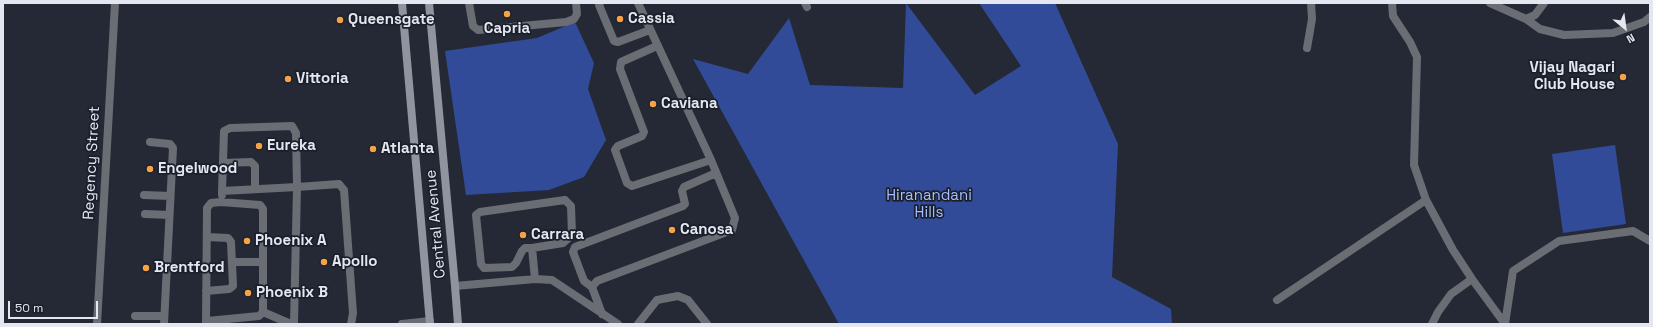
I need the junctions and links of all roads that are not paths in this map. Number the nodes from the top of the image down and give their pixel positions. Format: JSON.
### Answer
{"nodes":[{"id":1,"x":115,"y":3,"type":"edge"},
{"id":2,"x":402,"y":3,"type":"edge"},
{"id":3,"x":429,"y":3,"type":"edge"},
{"id":4,"x":470,"y":3,"type":"edge"},
{"id":5,"x":576,"y":3,"type":"edge"},
{"id":6,"x":600,"y":3,"type":"edge"},
{"id":7,"x":638,"y":3,"type":"edge"},
{"id":8,"x":1311,"y":3,"type":"edge"},
{"id":9,"x":1392,"y":3,"type":"edge"},
{"id":10,"x":1490,"y":3,"type":"edge"},
{"id":11,"x":1544,"y":3,"type":"edge"},
{"id":12,"x":1650,"y":17,"type":"edge"},
{"id":13,"x":1526,"y":19,"type":"junction"},
{"id":14,"x":650,"y":30,"type":"junction"},
{"id":15,"x":657,"y":46,"type":"junction"},
{"id":16,"x":1307,"y":48,"type":"dead end"},
{"id":17,"x":150,"y":142,"type":"dead end"},
{"id":18,"x":710,"y":160,"type":"junction"},
{"id":19,"x":223,"y":163,"type":"junction"},
{"id":20,"x":716,"y":173,"type":"junction"},
{"id":21,"x":297,"y":188,"type":"junction"},
{"id":22,"x":255,"y":189,"type":"junction"},
{"id":23,"x":222,"y":191,"type":"junction"},
{"id":24,"x":144,"y":195,"type":"dead end"},
{"id":25,"x":170,"y":196,"type":"junction"},
{"id":26,"x":1426,"y":200,"type":"junction"},
{"id":27,"x":221,"y":202,"type":"junction"},
{"id":28,"x":145,"y":214,"type":"dead end"},
{"id":29,"x":168,"y":215,"type":"junction"},
{"id":30,"x":207,"y":237,"type":"junction"},
{"id":31,"x":1650,"y":241,"type":"edge"},
{"id":32,"x":532,"y":248,"type":"junction"},
{"id":33,"x":232,"y":262,"type":"junction"},
{"id":34,"x":263,"y":262,"type":"junction"},
{"id":35,"x":535,"y":279,"type":"junction"},
{"id":36,"x":1472,"y":279,"type":"junction"},
{"id":37,"x":455,"y":286,"type":"junction"},
{"id":38,"x":592,"y":287,"type":"junction"},
{"id":39,"x":206,"y":291,"type":"junction"},
{"id":40,"x":1277,"y":300,"type":"dead end"},
{"id":41,"x":263,"y":312,"type":"junction"},
{"id":42,"x":602,"y":314,"type":"junction"},
{"id":43,"x":136,"y":316,"type":"dead end"},
{"id":44,"x":164,"y":320,"type":"edge"},
{"id":45,"x":206,"y":322,"type":"edge"},
{"id":46,"x":430,"y":322,"type":"edge"},
{"id":47,"x":97,"y":324,"type":"edge"},
{"id":48,"x":291,"y":324,"type":"edge"},
{"id":49,"x":294,"y":324,"type":"edge"},
{"id":50,"x":351,"y":324,"type":"edge"},
{"id":51,"x":402,"y":324,"type":"edge"},
{"id":52,"x":458,"y":324,"type":"edge"},
{"id":53,"x":618,"y":324,"type":"edge"},
{"id":54,"x":638,"y":324,"type":"edge"},
{"id":55,"x":707,"y":324,"type":"edge"},
{"id":56,"x":1432,"y":324,"type":"edge"},
{"id":57,"x":1505,"y":324,"type":"edge"}],
"edges":[{"from":1,"to":47,"type":"street","name":"Regency Street"},
{"from":2,"to":46,"type":"main road","name":"Central Avenue"},
{"from":3,"to":37,"type":"main road","name":"Central Avenue"},
{"from":4,"to":5,"type":"street"},
{"from":6,"to":14,"type":"street"},
{"from":7,"to":14,"type":"street"},
{"from":8,"to":16,"type":"street"},
{"from":9,"to":26,"type":"street"},
{"from":10,"to":13,"type":"street"},
{"from":11,"to":13,"type":"street"},
{"from":12,"to":13,"type":"street"},
{"from":14,"to":15,"type":"street"},
{"from":15,"to":18,"type":"street"},
{"from":15,"to":18,"type":"street"},
{"from":17,"to":25,"type":"street"},
{"from":18,"to":20,"type":"street"},
{"from":19,"to":21,"type":"street"},
{"from":19,"to":22,"type":"street"},
{"from":19,"to":23,"type":"street"},
{"from":20,"to":38,"type":"street"},
{"from":20,"to":38,"type":"street"},
{"from":21,"to":22,"type":"street"},
{"from":21,"to":49,"type":"street"},
{"from":21,"to":50,"type":"street"},
{"from":22,"to":23,"type":"street"},
{"from":23,"to":27,"type":"street"},
{"from":24,"to":25,"type":"street"},
{"from":25,"to":29,"type":"street"},
{"from":26,"to":36,"type":"street"},
{"from":26,"to":40,"type":"street"},
{"from":27,"to":30,"type":"street"},
{"from":27,"to":34,"type":"street"},
{"from":28,"to":29,"type":"street"},
{"from":29,"to":44,"type":"street"},
{"from":30,"to":33,"type":"street"},
{"from":30,"to":39,"type":"street"},
{"from":31,"to":57,"type":"street"},
{"from":32,"to":32,"type":"street"},
{"from":32,"to":35,"type":"street"},
{"from":33,"to":34,"type":"street"},
{"from":33,"to":39,"type":"street"},
{"from":34,"to":41,"type":"street"},
{"from":35,"to":37,"type":"street"},
{"from":35,"to":42,"type":"street"},
{"from":36,"to":56,"type":"street"},
{"from":36,"to":57,"type":"street"},
{"from":37,"to":52,"type":"main road","name":"Central Avenue"},
{"from":38,"to":42,"type":"street"},
{"from":39,"to":45,"type":"street"},
{"from":41,"to":45,"type":"street"},
{"from":41,"to":48,"type":"street"},
{"from":42,"to":53,"type":"street"},
{"from":43,"to":44,"type":"street"},
{"from":46,"to":51,"type":"street"},
{"from":54,"to":55,"type":"street"}]}
